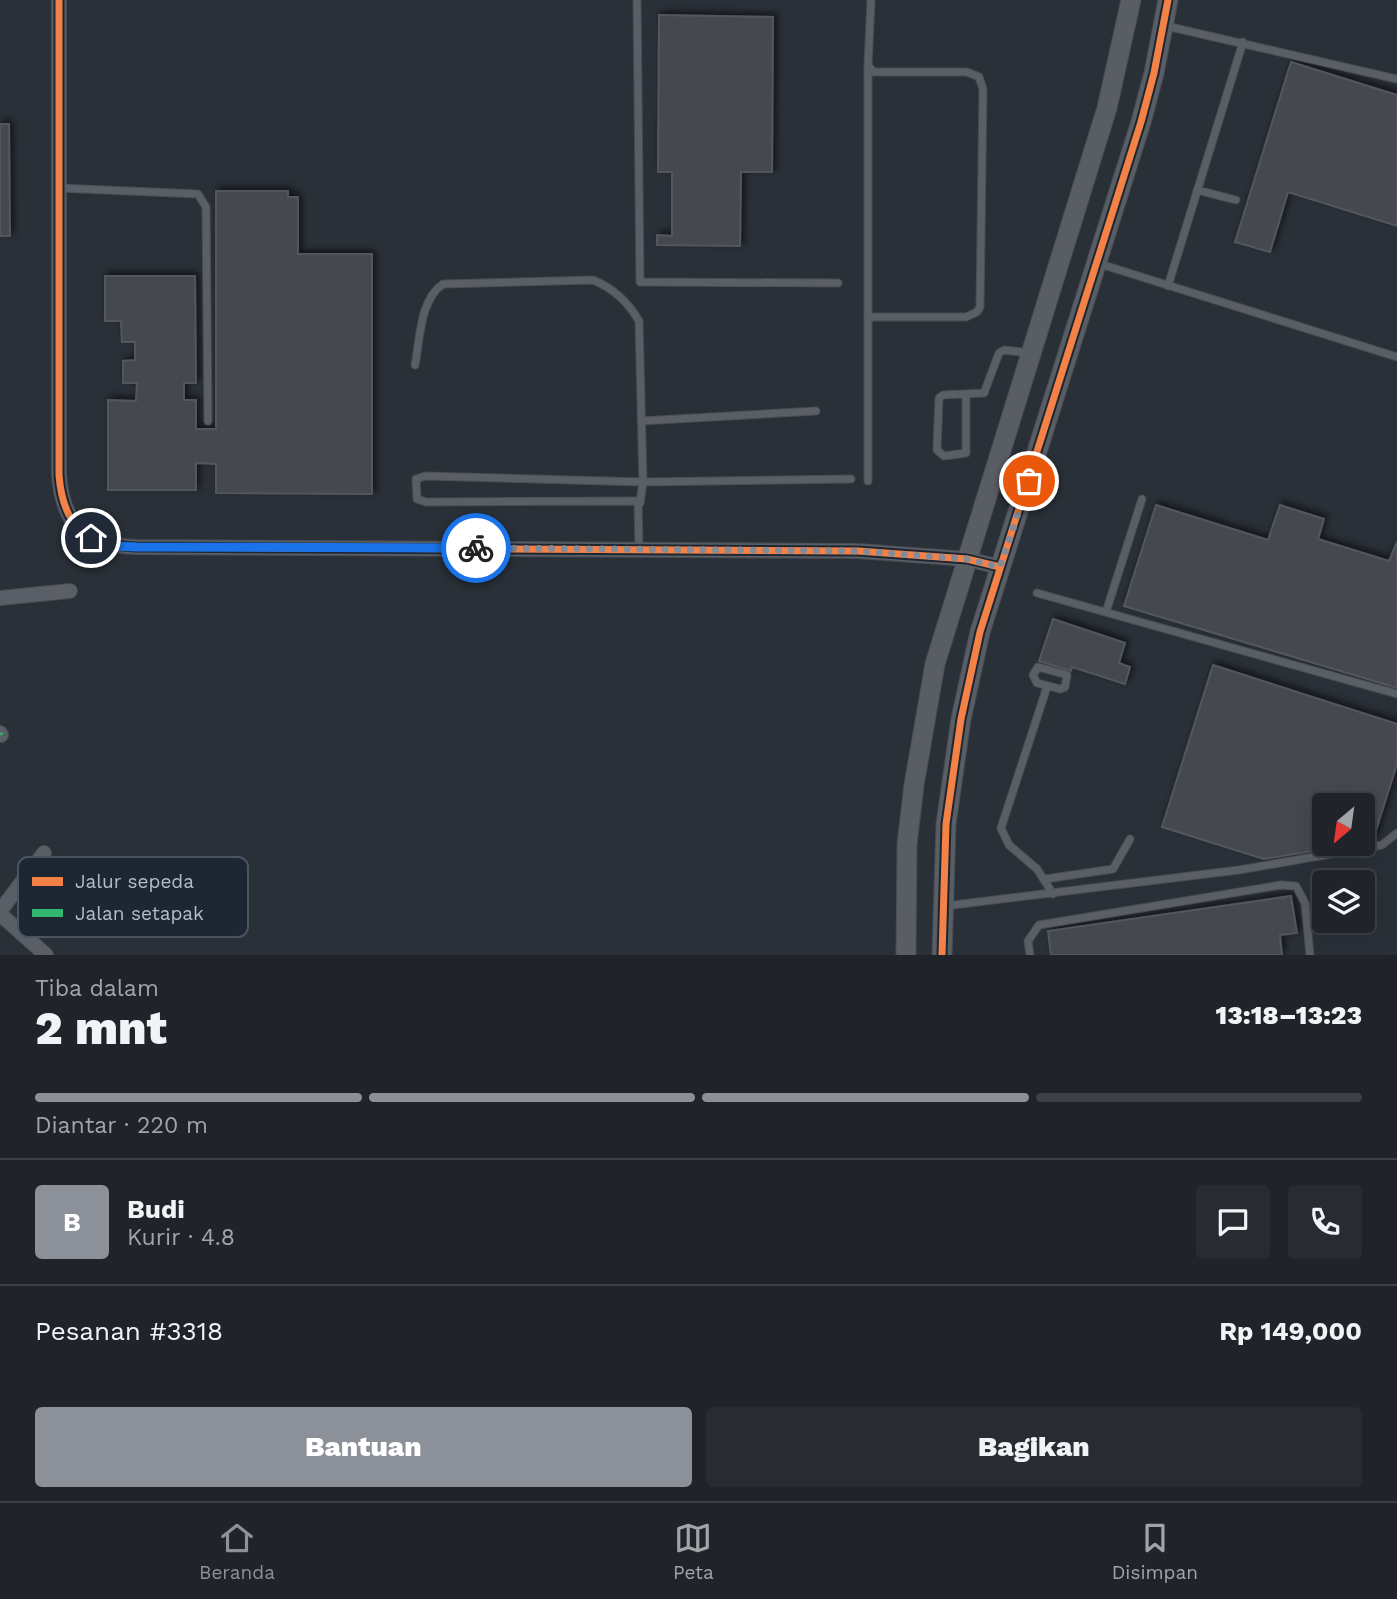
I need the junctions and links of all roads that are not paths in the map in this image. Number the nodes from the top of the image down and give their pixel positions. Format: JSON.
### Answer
{"nodes":[{"id":1,"x":59,"y":0,"type":"edge"},
{"id":2,"x":637,"y":0,"type":"edge"},
{"id":3,"x":871,"y":0,"type":"edge"},
{"id":4,"x":1131,"y":0,"type":"edge"},
{"id":5,"x":1168,"y":0,"type":"edge"},
{"id":6,"x":1164,"y":25,"type":"junction"},
{"id":7,"x":1243,"y":42,"type":"junction"},
{"id":8,"x":868,"y":66,"type":"junction"},
{"id":9,"x":1397,"y":79,"type":"edge"},
{"id":10,"x":58,"y":188,"type":"junction"},
{"id":11,"x":1197,"y":190,"type":"junction"},
{"id":12,"x":1237,"y":200,"type":"dead end"},
{"id":13,"x":1096,"y":263,"type":"junction"},
{"id":14,"x":838,"y":284,"type":"dead end"},
{"id":15,"x":1168,"y":286,"type":"junction"},
{"id":16,"x":868,"y":317,"type":"junction"},
{"id":17,"x":1031,"y":353,"type":"junction"},
{"id":18,"x":1397,"y":357,"type":"edge"},
{"id":19,"x":415,"y":365,"type":"dead end"},
{"id":20,"x":966,"y":395,"type":"junction"},
{"id":21,"x":816,"y":411,"type":"dead end"},
{"id":22,"x":208,"y":421,"type":"dead end"},
{"id":23,"x":642,"y":421,"type":"junction"},
{"id":24,"x":851,"y":479,"type":"dead end"},
{"id":25,"x":868,"y":481,"type":"dead end"},
{"id":26,"x":643,"y":482,"type":"junction"},
{"id":27,"x":1142,"y":499,"type":"dead end"},
{"id":28,"x":640,"y":503,"type":"junction"},
{"id":29,"x":639,"y":549,"type":"junction"},
{"id":30,"x":967,"y":559,"type":"junction"},
{"id":31,"x":1000,"y":567,"type":"junction"},
{"id":32,"x":69,"y":591,"type":"dead end"},
{"id":33,"x":1037,"y":593,"type":"dead end"},
{"id":34,"x":0,"y":598,"type":"edge"},
{"id":35,"x":1106,"y":612,"type":"junction"},
{"id":36,"x":1047,"y":687,"type":"junction"},
{"id":37,"x":1397,"y":694,"type":"edge"},
{"id":38,"x":1397,"y":833,"type":"edge"},
{"id":39,"x":1130,"y":839,"type":"dead end"},
{"id":40,"x":44,"y":853,"type":"dead end"},
{"id":41,"x":41,"y":857,"type":"edge"},
{"id":42,"x":1045,"y":878,"type":"junction"},
{"id":43,"x":18,"y":888,"type":"edge"},
{"id":44,"x":1053,"y":894,"type":"junction"},
{"id":45,"x":941,"y":906,"type":"junction"},
{"id":46,"x":0,"y":913,"type":"edge"},
{"id":47,"x":18,"y":929,"type":"edge"},
{"id":48,"x":26,"y":937,"type":"edge"},
{"id":49,"x":46,"y":955,"type":"edge"},
{"id":50,"x":906,"y":955,"type":"edge"},
{"id":51,"x":942,"y":955,"type":"edge"},
{"id":52,"x":1030,"y":955,"type":"edge"},
{"id":53,"x":1310,"y":955,"type":"edge"}],
"edges":[{"from":1,"to":10,"type":"street"},
{"from":2,"to":14,"type":"lane"},
{"from":3,"to":8,"type":"lane"},
{"from":4,"to":17,"type":"street"},
{"from":5,"to":6,"type":"street"},
{"from":6,"to":7,"type":"lane"},
{"from":6,"to":13,"type":"street"},
{"from":7,"to":9,"type":"lane"},
{"from":7,"to":11,"type":"lane"},
{"from":8,"to":16,"type":"lane"},
{"from":8,"to":16,"type":"lane"},
{"from":10,"to":22,"type":"lane"},
{"from":10,"to":29,"type":"street"},
{"from":11,"to":12,"type":"lane"},
{"from":11,"to":15,"type":"lane"},
{"from":13,"to":15,"type":"lane"},
{"from":13,"to":31,"type":"street"},
{"from":15,"to":18,"type":"lane"},
{"from":16,"to":25,"type":"lane"},
{"from":17,"to":20,"type":"lane"},
{"from":17,"to":30,"type":"street"},
{"from":19,"to":23,"type":"lane"},
{"from":20,"to":20,"type":"lane"},
{"from":21,"to":23,"type":"lane"},
{"from":23,"to":26,"type":"lane"},
{"from":24,"to":26,"type":"lane"},
{"from":26,"to":28,"type":"lane"},
{"from":26,"to":28,"type":"lane"},
{"from":27,"to":35,"type":"lane"},
{"from":28,"to":29,"type":"lane"},
{"from":29,"to":30,"type":"street"},
{"from":30,"to":31,"type":"street"},
{"from":30,"to":50,"type":"street"},
{"from":31,"to":45,"type":"street"},
{"from":32,"to":34,"type":"street"},
{"from":33,"to":35,"type":"lane"},
{"from":35,"to":37,"type":"lane"},
{"from":36,"to":36,"type":"lane"},
{"from":36,"to":42,"type":"lane"},
{"from":38,"to":44,"type":"lane"},
{"from":39,"to":42,"type":"lane"},
{"from":40,"to":41,"type":"street"},
{"from":42,"to":44,"type":"lane"},
{"from":43,"to":46,"type":"street"},
{"from":44,"to":45,"type":"lane"},
{"from":45,"to":51,"type":"street"},
{"from":46,"to":47,"type":"street"},
{"from":48,"to":49,"type":"street"},
{"from":52,"to":53,"type":"lane"}]}
